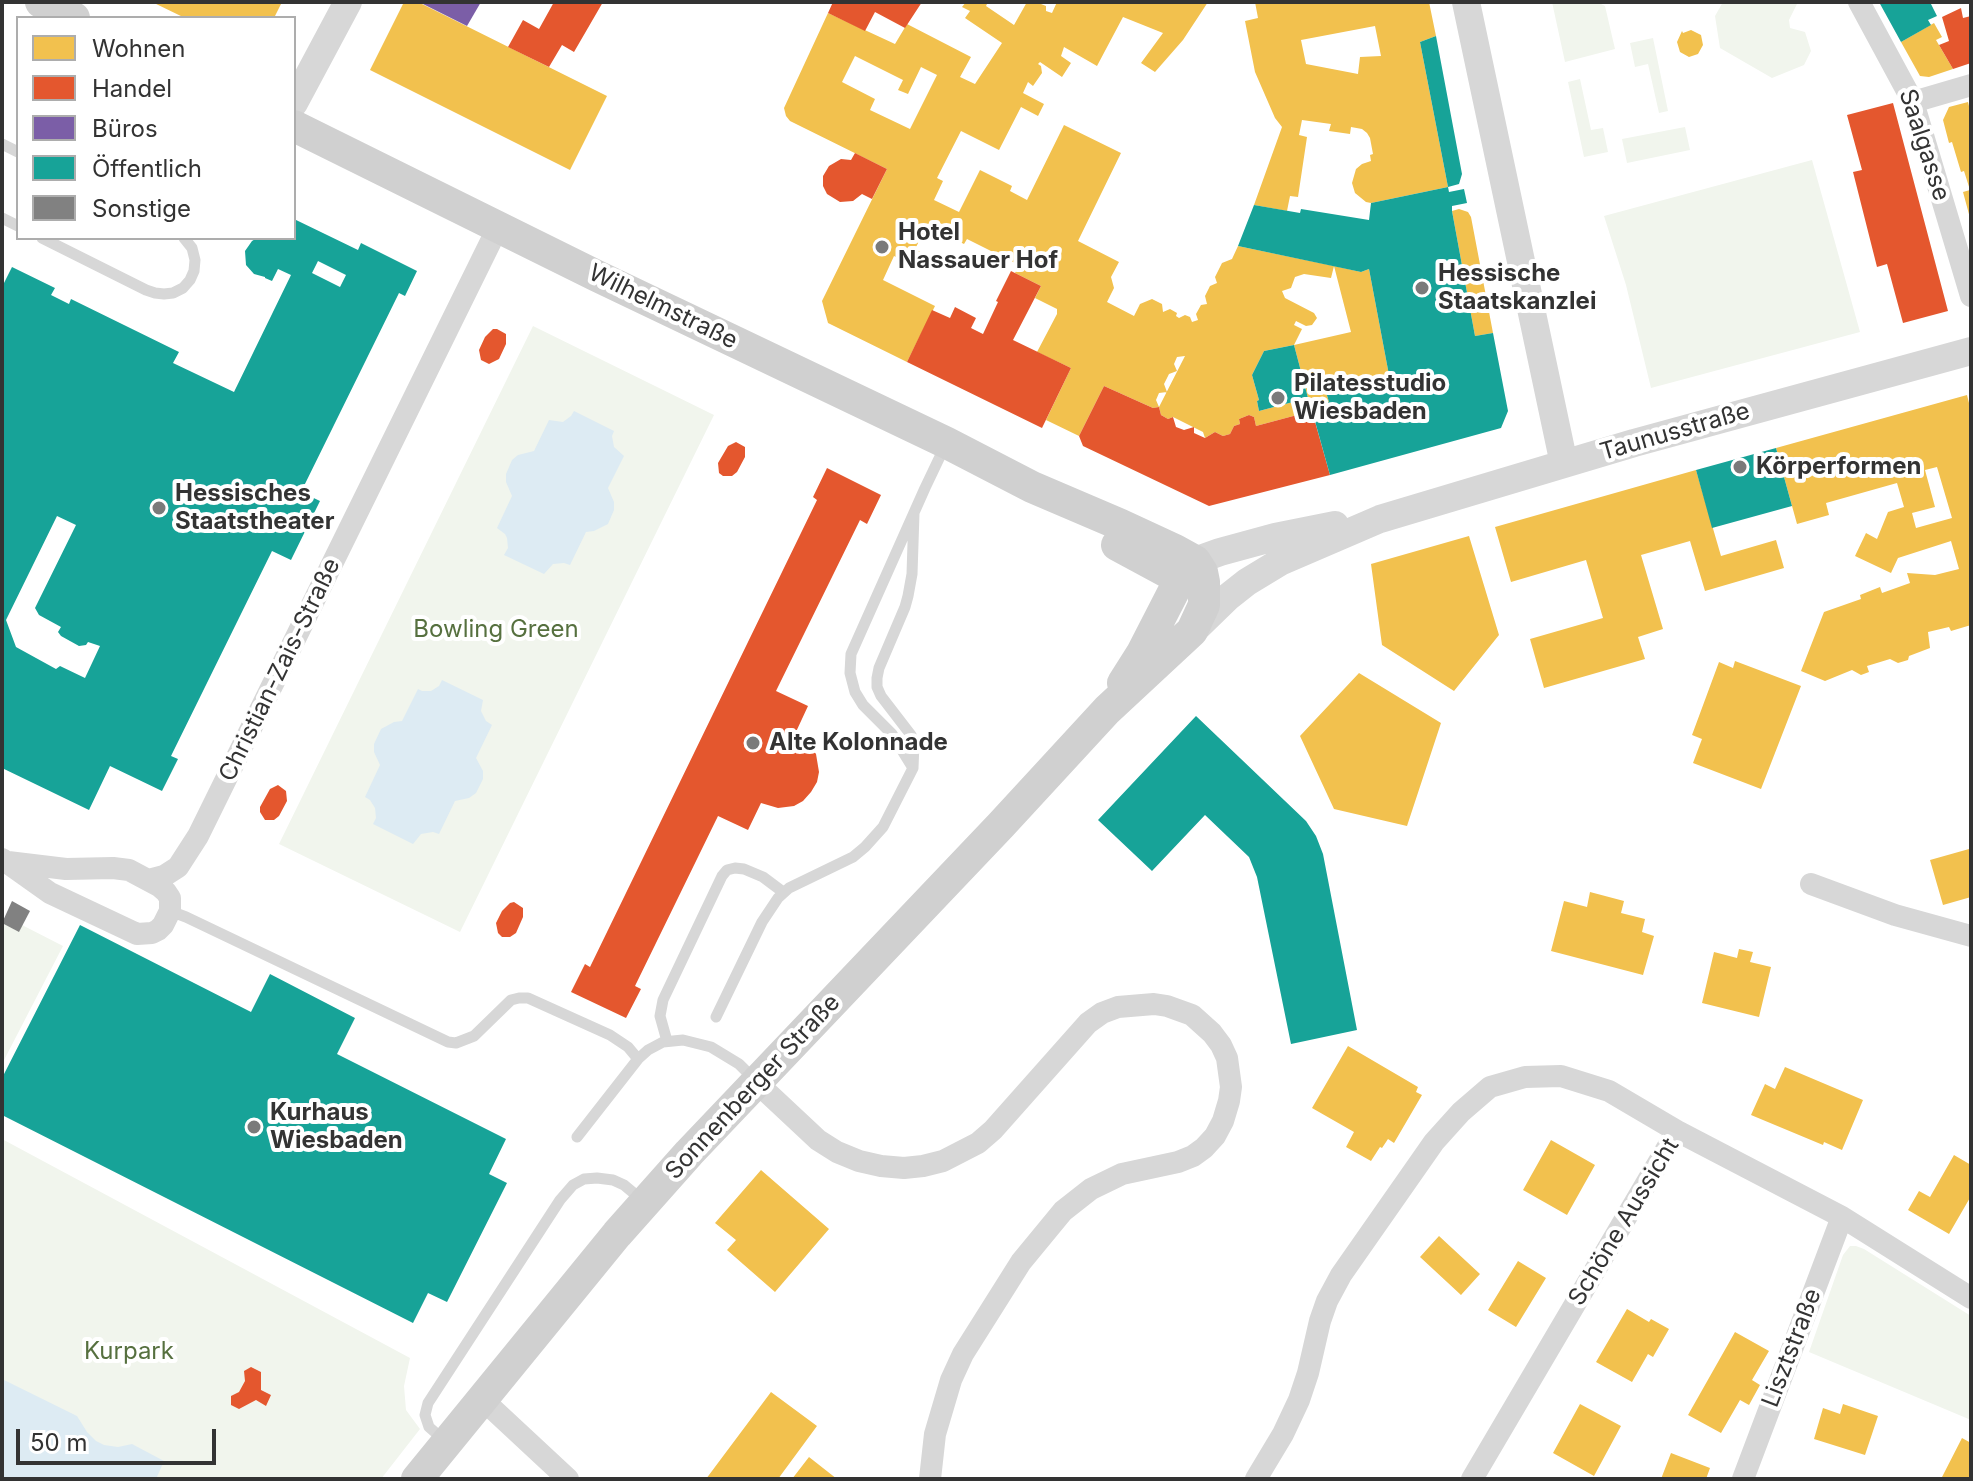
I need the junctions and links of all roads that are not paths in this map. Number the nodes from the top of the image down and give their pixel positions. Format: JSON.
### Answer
{"nodes":[{"id":1,"x":41,"y":2,"type":"edge"},
{"id":2,"x":348,"y":2,"type":"edge"},
{"id":3,"x":1466,"y":2,"type":"edge"},
{"id":4,"x":1859,"y":2,"type":"edge"},
{"id":5,"x":70,"y":16,"type":"edge"},
{"id":6,"x":1971,"y":85,"type":"edge"},
{"id":7,"x":296,"y":99,"type":"edge"},
{"id":8,"x":1913,"y":102,"type":"junction"},
{"id":9,"x":296,"y":127,"type":"edge"},
{"id":10,"x":498,"y":227,"type":"junction"},
{"id":11,"x":46,"y":240,"type":"edge"},
{"id":12,"x":186,"y":240,"type":"edge"},
{"id":13,"x":1971,"y":296,"type":"edge"},
{"id":14,"x":1971,"y":351,"type":"edge"},
{"id":15,"x":947,"y":443,"type":"junction"},
{"id":16,"x":1564,"y":464,"type":"junction"},
{"id":17,"x":914,"y":513,"type":"junction"},
{"id":18,"x":1380,"y":519,"type":"junction"},
{"id":19,"x":1280,"y":562,"type":"junction"},
{"id":20,"x":1193,"y":574,"type":"junction"},
{"id":21,"x":1192,"y":631,"type":"junction"},
{"id":22,"x":1107,"y":710,"type":"junction"},
{"id":23,"x":913,"y":768,"type":"junction"},
{"id":24,"x":5,"y":861,"type":"edge"},
{"id":25,"x":149,"y":880,"type":"junction"},
{"id":26,"x":1811,"y":884,"type":"dead end"},
{"id":27,"x":783,"y":892,"type":"junction"},
{"id":28,"x":170,"y":911,"type":"junction"},
{"id":29,"x":1971,"y":936,"type":"edge"},
{"id":30,"x":716,"y":1017,"type":"dead end"},
{"id":31,"x":667,"y":1041,"type":"junction"},
{"id":32,"x":638,"y":1059,"type":"junction"},
{"id":33,"x":756,"y":1082,"type":"junction"},
{"id":34,"x":1677,"y":1131,"type":"junction"},
{"id":35,"x":577,"y":1137,"type":"dead end"},
{"id":36,"x":645,"y":1202,"type":"junction"},
{"id":37,"x":1842,"y":1217,"type":"junction"},
{"id":38,"x":1971,"y":1298,"type":"edge"},
{"id":39,"x":482,"y":1399,"type":"junction"},
{"id":40,"x":446,"y":1443,"type":"junction"},
{"id":41,"x":417,"y":1479,"type":"edge"},
{"id":42,"x":568,"y":1479,"type":"edge"},
{"id":43,"x":930,"y":1479,"type":"edge"},
{"id":44,"x":1256,"y":1479,"type":"edge"},
{"id":45,"x":1472,"y":1479,"type":"edge"},
{"id":46,"x":1743,"y":1479,"type":"edge"}],
"edges":[{"from":1,"to":5,"type":"main road"},
{"from":2,"to":7,"type":"street"},
{"from":3,"to":16,"type":"street"},
{"from":4,"to":8,"type":"street","name":"Saalgasse"},
{"from":6,"to":8,"type":"street"},
{"from":8,"to":13,"type":"street","name":"Saalgasse"},
{"from":9,"to":10,"type":"main road","name":"Wilhelmstraße"},
{"from":10,"to":15,"type":"main road","name":"Wilhelmstraße"},
{"from":10,"to":25,"type":"street","name":"Christian-Zais-Straße"},
{"from":11,"to":12,"type":"lane"},
{"from":14,"to":16,"type":"street","name":"Taunusstraße"},
{"from":15,"to":17,"type":"lane"},
{"from":15,"to":20,"type":"main road","name":"Wilhelmstraße"},
{"from":16,"to":18,"type":"street","name":"Taunusstraße"},
{"from":17,"to":23,"type":"lane"},
{"from":17,"to":23,"type":"lane"},
{"from":18,"to":19,"type":"street","name":"Taunusstraße"},
{"from":18,"to":20,"type":"street","name":"Taunusstraße"},
{"from":19,"to":20,"type":"street"},
{"from":19,"to":21,"type":"street","name":"Sonnenberger Straße"},
{"from":20,"to":21,"type":"main road","name":"Sonnenberger Straße"},
{"from":20,"to":22,"type":"main road","name":"Sonnenberger Straße"},
{"from":21,"to":22,"type":"main road","name":"Sonnenberger Straße"},
{"from":22,"to":33,"type":"main road","name":"Sonnenberger Straße"},
{"from":23,"to":27,"type":"lane"},
{"from":24,"to":25,"type":"street"},
{"from":24,"to":28,"type":"street"},
{"from":25,"to":28,"type":"street"},
{"from":26,"to":29,"type":"street"},
{"from":27,"to":30,"type":"lane"},
{"from":27,"to":31,"type":"lane"},
{"from":28,"to":32,"type":"lane"},
{"from":31,"to":32,"type":"lane"},
{"from":31,"to":33,"type":"lane"},
{"from":32,"to":35,"type":"lane"},
{"from":33,"to":36,"type":"main road","name":"Sonnenberger Straße"},
{"from":33,"to":43,"type":"street"},
{"from":34,"to":37,"type":"street","name":"Schöne Aussicht"},
{"from":34,"to":44,"type":"street"},
{"from":34,"to":45,"type":"street","name":"Schöne Aussicht"},
{"from":36,"to":39,"type":"main road","name":"Sonnenberger Straße"},
{"from":36,"to":40,"type":"lane"},
{"from":37,"to":38,"type":"street","name":"Schöne Aussicht"},
{"from":37,"to":46,"type":"street","name":"Lisztstraße"},
{"from":39,"to":40,"type":"main road","name":"Sonnenberger Straße"},
{"from":39,"to":42,"type":"street"},
{"from":40,"to":41,"type":"main road","name":"Sonnenberger Straße"}]}
